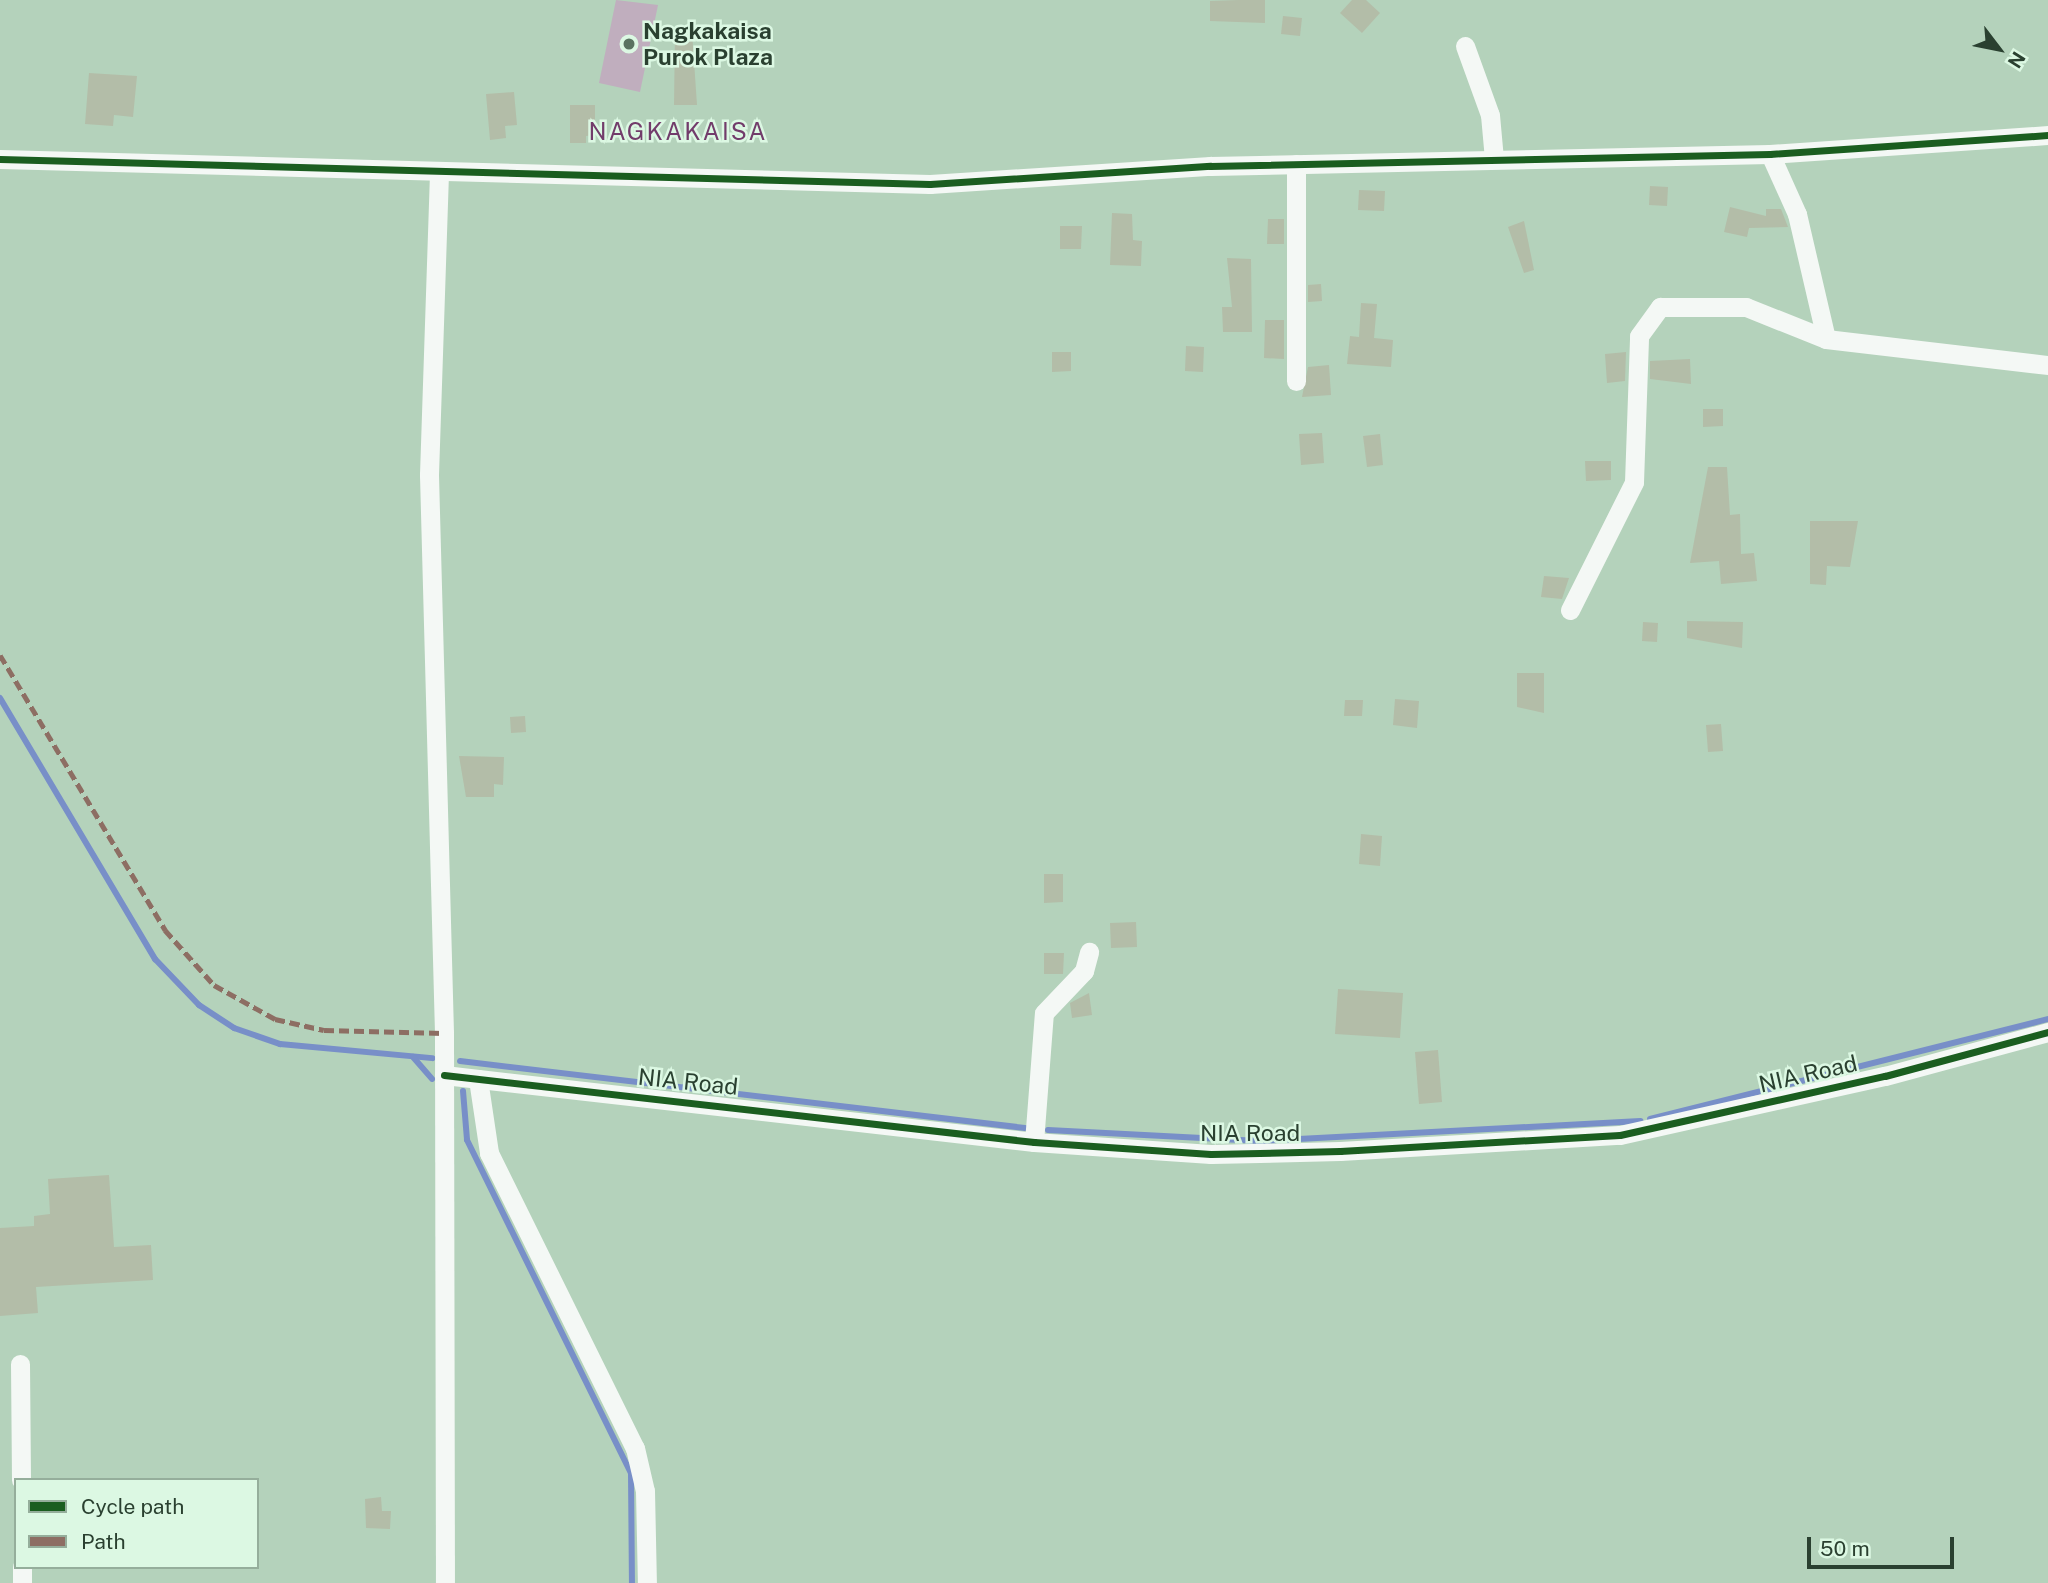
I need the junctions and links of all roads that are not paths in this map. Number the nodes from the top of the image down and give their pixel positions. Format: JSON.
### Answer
{"nodes":[{"id":1,"x":1465,"y":46,"type":"dead end"},
{"id":2,"x":2048,"y":135,"type":"edge"},
{"id":3,"x":1770,"y":154,"type":"junction"},
{"id":4,"x":0,"y":159,"type":"edge"},
{"id":5,"x":1494,"y":159,"type":"junction"},
{"id":6,"x":1296,"y":164,"type":"junction"},
{"id":7,"x":439,"y":173,"type":"junction"},
{"id":8,"x":1826,"y":339,"type":"junction"},
{"id":9,"x":2048,"y":365,"type":"edge"},
{"id":10,"x":1296,"y":381,"type":"dead end"},
{"id":11,"x":1570,"y":610,"type":"dead end"},
{"id":12,"x":1088,"y":952,"type":"dead end"},
{"id":13,"x":2048,"y":1032,"type":"edge"},
{"id":14,"x":444,"y":1075,"type":"junction"},
{"id":15,"x":478,"y":1079,"type":"junction"},
{"id":16,"x":1034,"y":1142,"type":"junction"},
{"id":17,"x":20,"y":1364,"type":"dead end"},
{"id":18,"x":21,"y":1478,"type":"edge"},
{"id":19,"x":445,"y":1583,"type":"edge"},
{"id":20,"x":647,"y":1583,"type":"edge"}],
"edges":[{"from":1,"to":5,"type":"street"},
{"from":2,"to":3,"type":"street"},
{"from":3,"to":5,"type":"street"},
{"from":3,"to":8,"type":"street"},
{"from":4,"to":7,"type":"street"},
{"from":5,"to":6,"type":"street"},
{"from":6,"to":7,"type":"street"},
{"from":6,"to":10,"type":"street"},
{"from":7,"to":14,"type":"street"},
{"from":8,"to":9,"type":"street"},
{"from":8,"to":11,"type":"street"},
{"from":12,"to":16,"type":"street"},
{"from":13,"to":16,"type":"street","name":"NIA Road"},
{"from":14,"to":15,"type":"street","name":"NIA Road"},
{"from":14,"to":19,"type":"street"},
{"from":15,"to":16,"type":"street","name":"NIA Road"},
{"from":15,"to":20,"type":"street"},
{"from":17,"to":18,"type":"street"}]}
